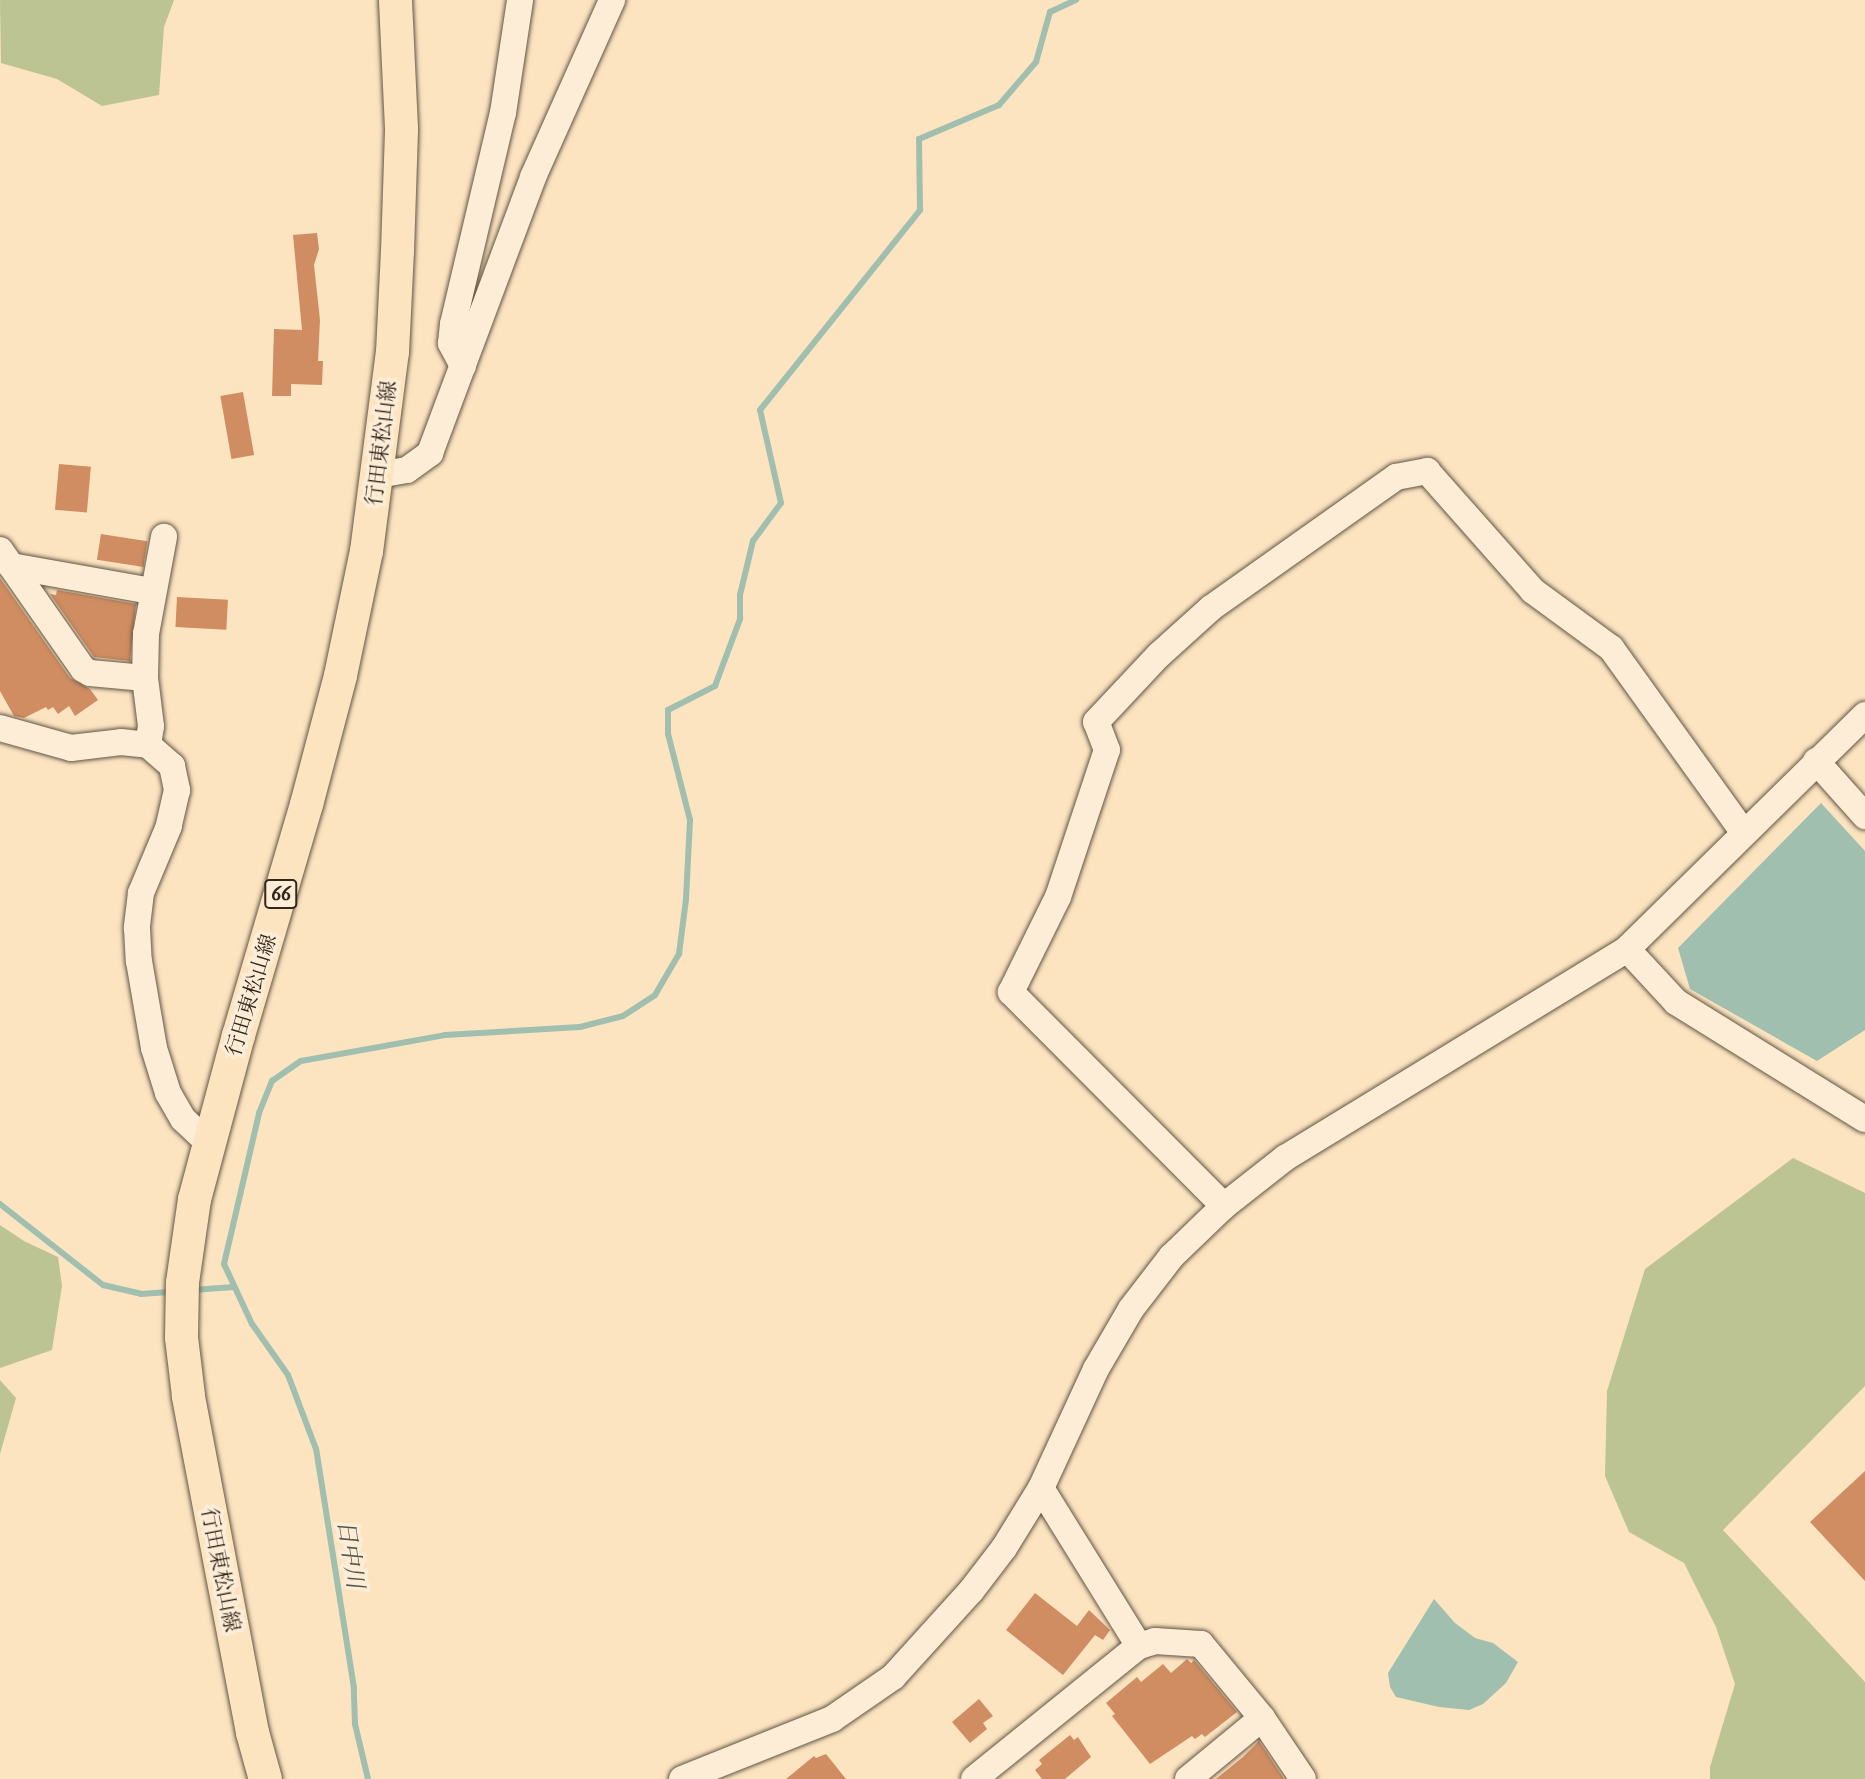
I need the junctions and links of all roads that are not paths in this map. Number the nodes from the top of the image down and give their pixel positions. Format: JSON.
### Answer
{"nodes":[{"id":1,"x":395,"y":0,"type":"edge"},
{"id":2,"x":520,"y":0,"type":"edge"},
{"id":3,"x":612,"y":0,"type":"edge"},
{"id":4,"x":463,"y":366,"type":"junction"},
{"id":5,"x":378,"y":475,"type":"junction"},
{"id":6,"x":164,"y":537,"type":"dead end"},
{"id":7,"x":5,"y":558,"type":"edge"},
{"id":8,"x":152,"y":591,"type":"junction"},
{"id":9,"x":145,"y":678,"type":"junction"},
{"id":10,"x":1865,"y":715,"type":"edge"},
{"id":11,"x":1,"y":727,"type":"edge"},
{"id":12,"x":148,"y":745,"type":"junction"},
{"id":13,"x":1816,"y":761,"type":"junction"},
{"id":14,"x":1865,"y":816,"type":"edge"},
{"id":15,"x":1744,"y":833,"type":"junction"},
{"id":16,"x":1627,"y":949,"type":"junction"},
{"id":17,"x":1865,"y":1119,"type":"edge"},
{"id":18,"x":209,"y":1143,"type":"junction"},
{"id":19,"x":1224,"y":1206,"type":"junction"},
{"id":20,"x":1041,"y":1488,"type":"junction"},
{"id":21,"x":1139,"y":1646,"type":"junction"},
{"id":22,"x":1262,"y":1718,"type":"junction"},
{"id":23,"x":694,"y":1777,"type":"edge"},
{"id":24,"x":265,"y":1779,"type":"edge"},
{"id":25,"x":974,"y":1779,"type":"edge"},
{"id":26,"x":1188,"y":1779,"type":"edge"},
{"id":27,"x":1303,"y":1779,"type":"edge"}],
"edges":[{"from":1,"to":5,"type":"main road","name":"行田東松山線","number":"66"},
{"from":2,"to":4,"type":"street"},
{"from":3,"to":4,"type":"street"},
{"from":4,"to":5,"type":"street"},
{"from":5,"to":18,"type":"main road","name":"行田東松山線","number":"66"},
{"from":6,"to":8,"type":"street"},
{"from":7,"to":8,"type":"street"},
{"from":7,"to":9,"type":"street"},
{"from":8,"to":9,"type":"street"},
{"from":9,"to":12,"type":"street"},
{"from":10,"to":13,"type":"street"},
{"from":11,"to":12,"type":"street"},
{"from":12,"to":18,"type":"street"},
{"from":13,"to":14,"type":"street"},
{"from":13,"to":15,"type":"street"},
{"from":15,"to":16,"type":"street"},
{"from":15,"to":19,"type":"street"},
{"from":16,"to":17,"type":"street"},
{"from":16,"to":19,"type":"street"},
{"from":18,"to":24,"type":"main road","name":"行田東松山線","number":"66"},
{"from":19,"to":20,"type":"street"},
{"from":20,"to":21,"type":"street"},
{"from":20,"to":23,"type":"street"},
{"from":21,"to":22,"type":"street"},
{"from":21,"to":25,"type":"street"},
{"from":22,"to":26,"type":"street"},
{"from":22,"to":27,"type":"street"}]}
